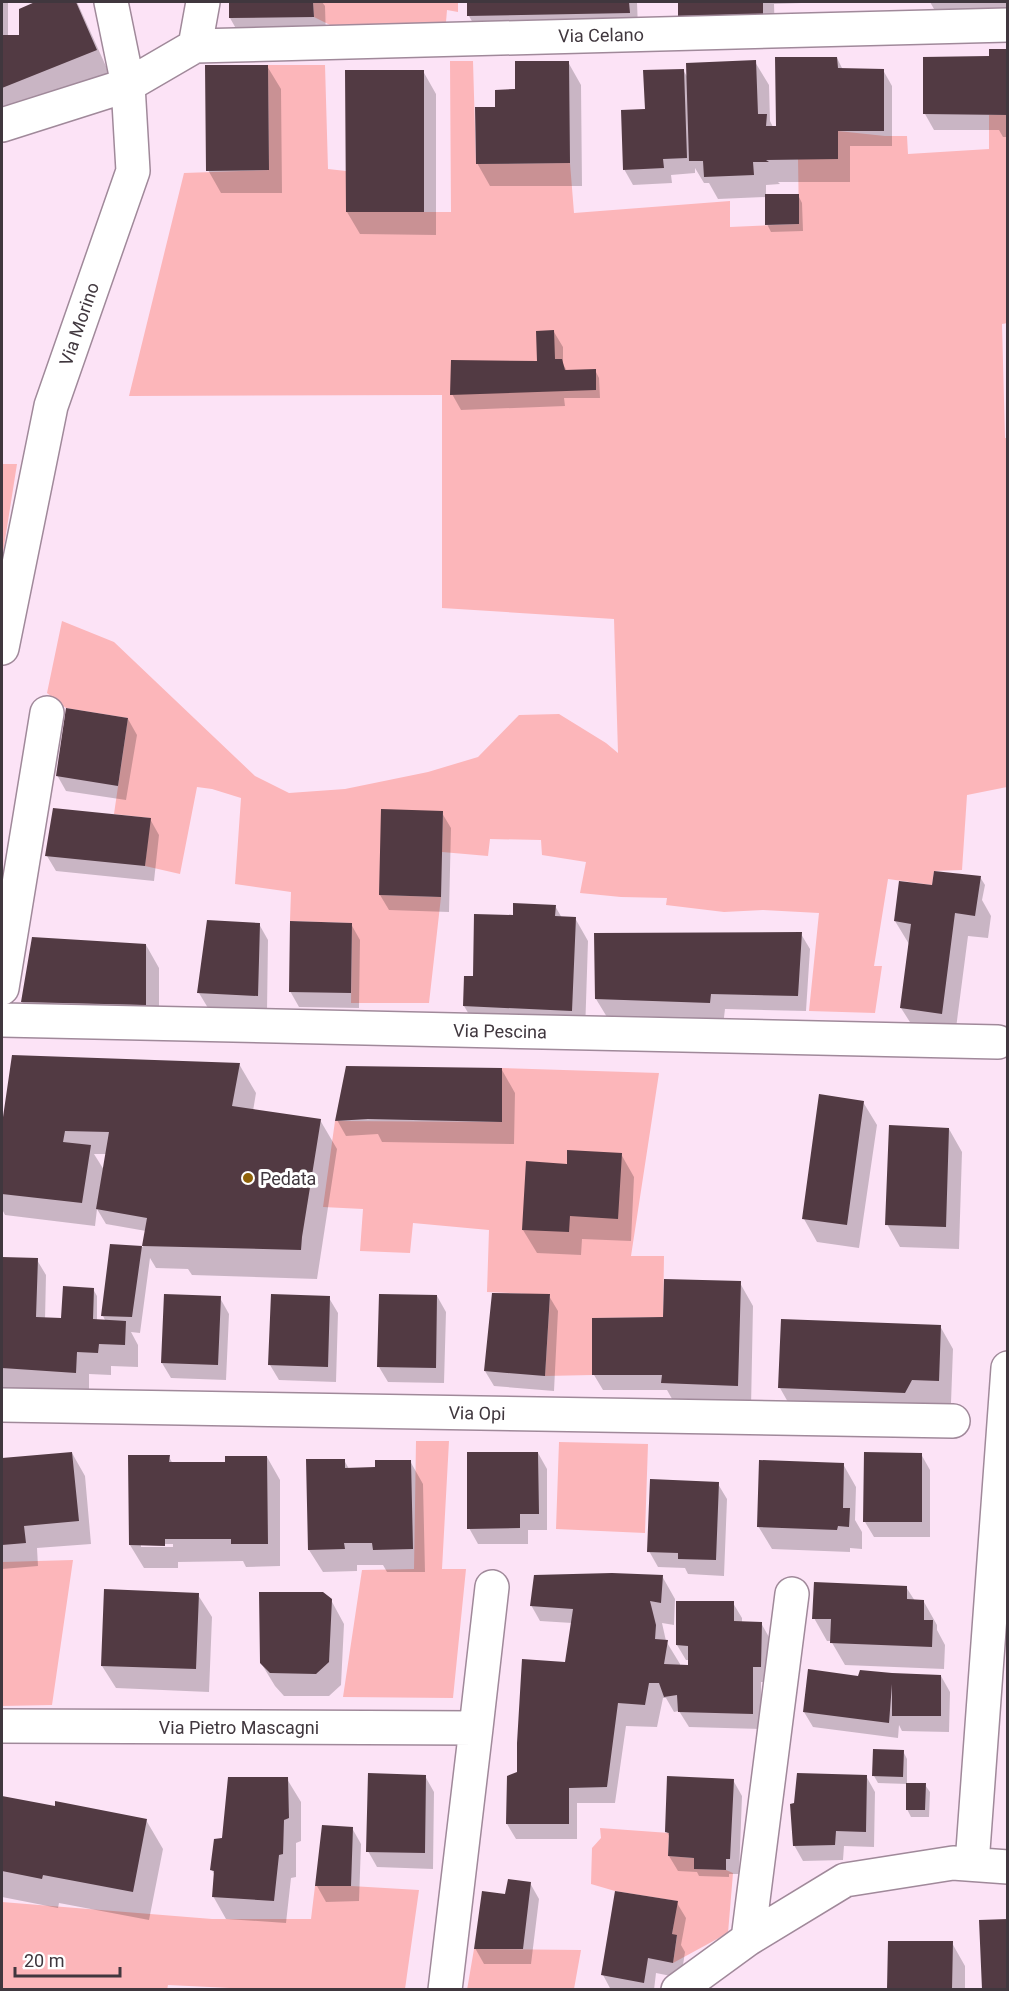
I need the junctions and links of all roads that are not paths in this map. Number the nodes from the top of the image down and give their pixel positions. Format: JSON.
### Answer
{"nodes":[{"id":1,"x":111,"y":2,"type":"edge"},
{"id":2,"x":203,"y":2,"type":"edge"},
{"id":3,"x":1008,"y":25,"type":"edge"},
{"id":4,"x":195,"y":46,"type":"junction"},
{"id":5,"x":128,"y":86,"type":"junction"},
{"id":6,"x":2,"y":125,"type":"edge"},
{"id":7,"x":2,"y":648,"type":"edge"},
{"id":8,"x":47,"y":713,"type":"dead end"},
{"id":9,"x":2,"y":988,"type":"edge"},
{"id":10,"x":2,"y":1020,"type":"edge"},
{"id":11,"x":998,"y":1042,"type":"dead end"},
{"id":12,"x":1008,"y":1368,"type":"edge"},
{"id":13,"x":2,"y":1404,"type":"edge"},
{"id":14,"x":953,"y":1421,"type":"dead end"},
{"id":15,"x":492,"y":1587,"type":"dead end"},
{"id":16,"x":792,"y":1594,"type":"dead end"},
{"id":17,"x":2,"y":1726,"type":"edge"},
{"id":18,"x":476,"y":1728,"type":"junction"},
{"id":19,"x":972,"y":1864,"type":"junction"},
{"id":20,"x":1008,"y":1867,"type":"edge"},
{"id":21,"x":748,"y":1939,"type":"junction"},
{"id":22,"x":445,"y":1989,"type":"edge"},
{"id":23,"x":678,"y":1989,"type":"edge"}],
"edges":[{"from":1,"to":5,"type":"street","name":"Via Morino"},
{"from":2,"to":4,"type":"street"},
{"from":3,"to":4,"type":"street","name":"Via Celano"},
{"from":4,"to":5,"type":"street"},
{"from":5,"to":6,"type":"street"},
{"from":5,"to":7,"type":"street","name":"Via Morino"},
{"from":8,"to":9,"type":"street"},
{"from":10,"to":11,"type":"street","name":"Via Pescina"},
{"from":12,"to":19,"type":"street"},
{"from":13,"to":14,"type":"street","name":"Via Opi"},
{"from":15,"to":18,"type":"street"},
{"from":16,"to":21,"type":"street"},
{"from":17,"to":18,"type":"street","name":"Via Pietro Mascagni"},
{"from":18,"to":22,"type":"street"},
{"from":19,"to":20,"type":"street"},
{"from":19,"to":21,"type":"street"},
{"from":21,"to":23,"type":"street"}]}
